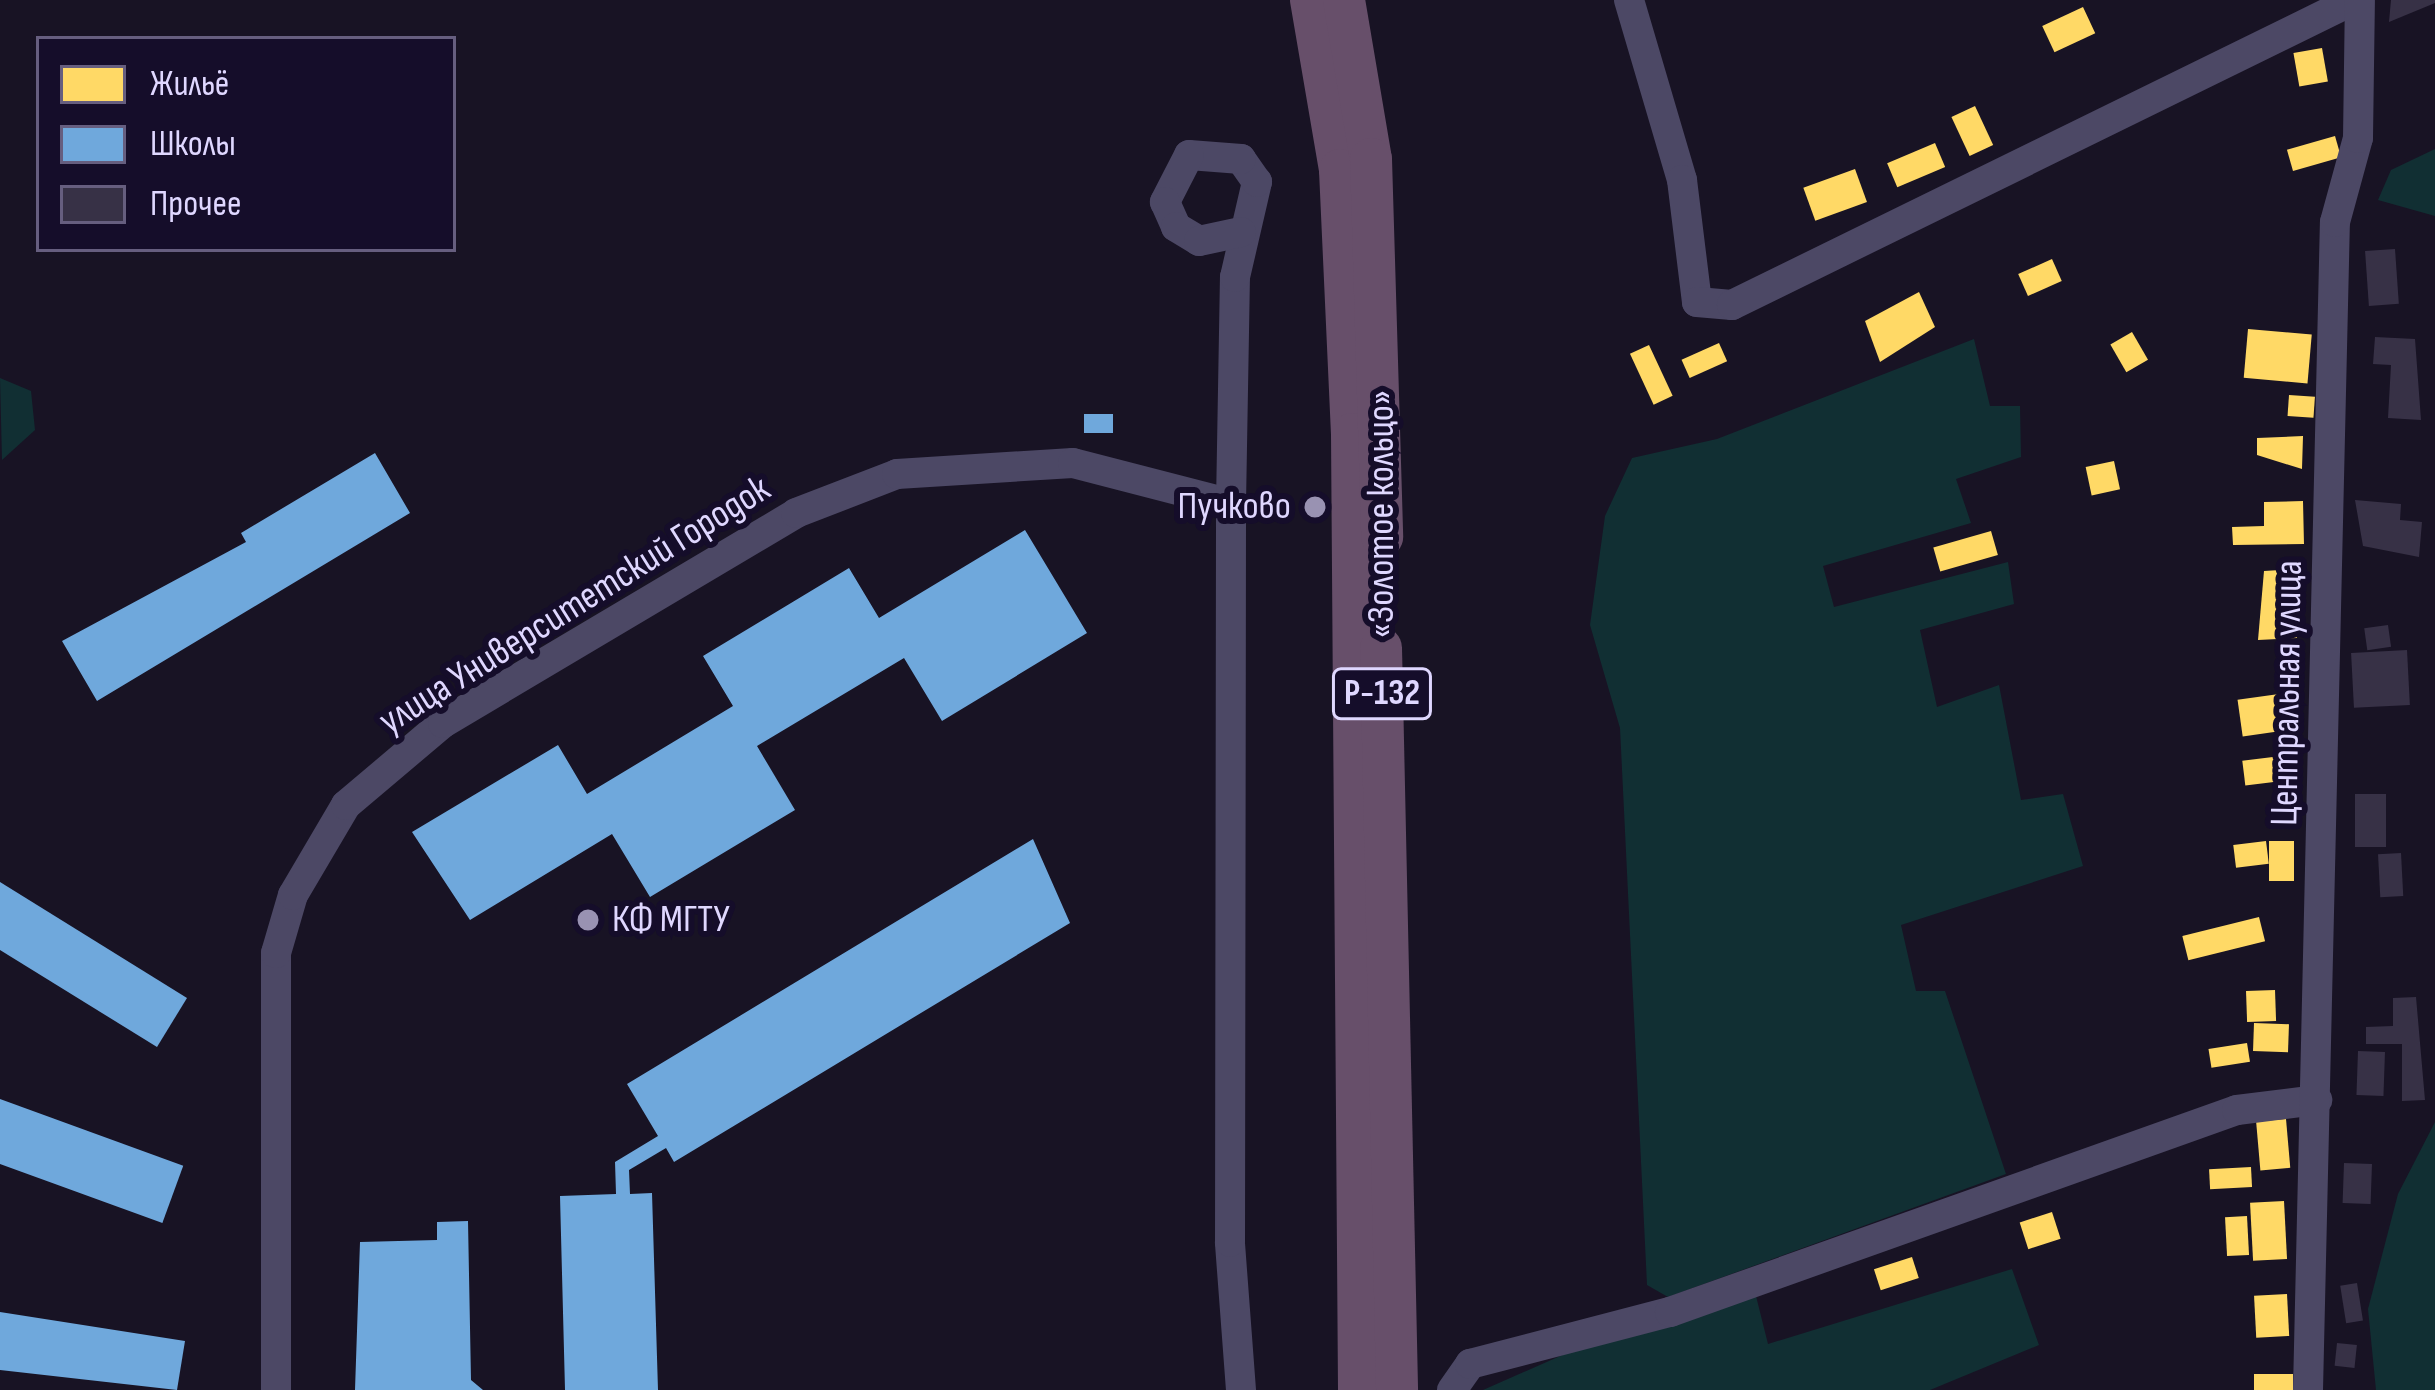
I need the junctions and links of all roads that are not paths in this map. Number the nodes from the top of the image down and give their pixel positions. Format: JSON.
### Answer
{"nodes":[{"id":1,"x":1310,"y":0,"type":"edge"},
{"id":2,"x":1344,"y":0,"type":"edge"},
{"id":3,"x":1629,"y":0,"type":"edge"},
{"id":4,"x":2357,"y":0,"type":"edge"},
{"id":5,"x":1241,"y":232,"type":"junction"},
{"id":6,"x":1199,"y":241,"type":"junction"},
{"id":7,"x":1235,"y":277,"type":"junction"},
{"id":8,"x":1231,"y":503,"type":"junction"},
{"id":9,"x":2317,"y":1100,"type":"junction"},
{"id":10,"x":276,"y":1390,"type":"edge"},
{"id":11,"x":1240,"y":1390,"type":"edge"},
{"id":12,"x":1359,"y":1390,"type":"edge"},
{"id":13,"x":1397,"y":1390,"type":"edge"},
{"id":14,"x":1452,"y":1390,"type":"edge"},
{"id":15,"x":2308,"y":1390,"type":"edge"}],
"edges":[{"from":1,"to":12,"type":"highway","name":"«Золотое кольцо»","number":"Р-132"},
{"from":2,"to":13,"type":"highway","name":"«Золотое кольцо»","number":"Р-132"},
{"from":3,"to":4,"type":"street"},
{"from":4,"to":9,"type":"street","name":"Центральная улица"},
{"from":5,"to":6,"type":"street"},
{"from":5,"to":6,"type":"street"},
{"from":5,"to":7,"type":"street"},
{"from":6,"to":7,"type":"street"},
{"from":7,"to":8,"type":"street"},
{"from":8,"to":10,"type":"street","name":"улица Университетский Городок"},
{"from":8,"to":11,"type":"street"},
{"from":9,"to":14,"type":"street"},
{"from":9,"to":15,"type":"street","name":"Центральная улица"}]}
